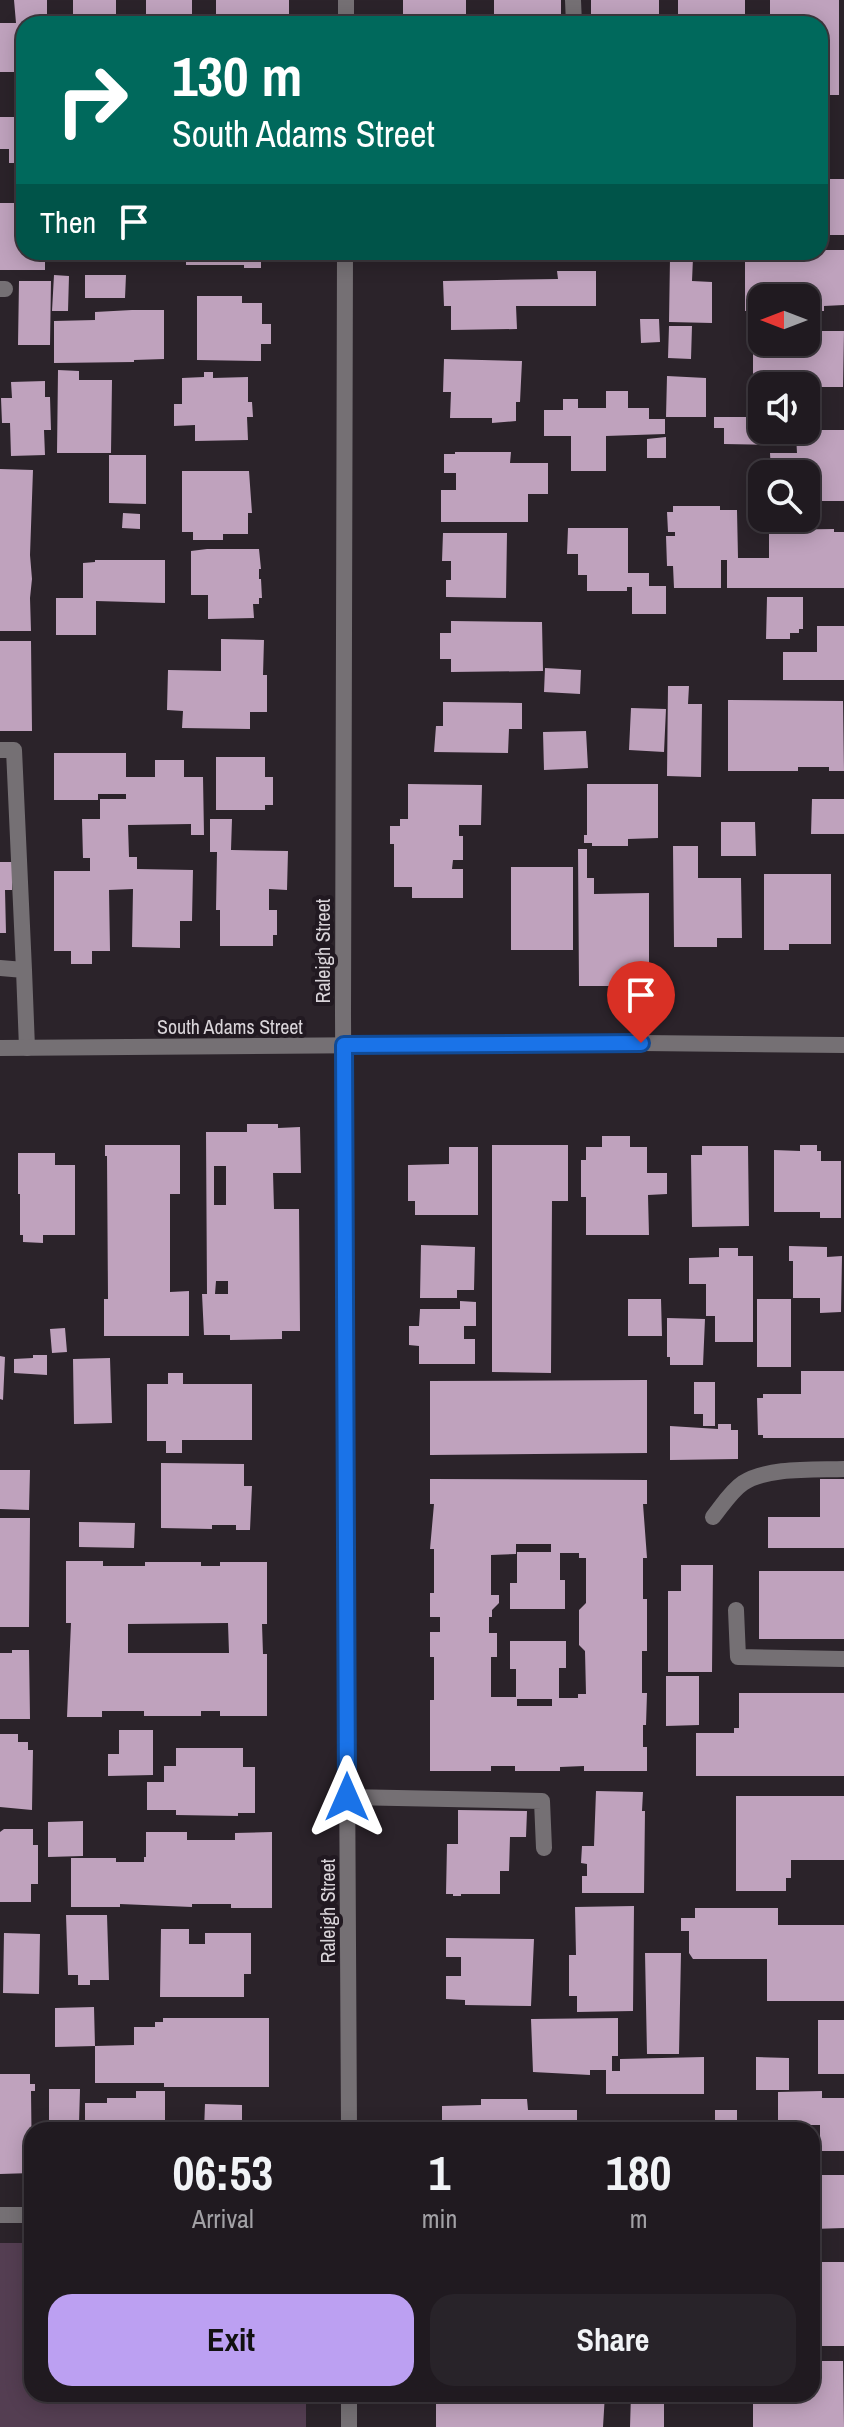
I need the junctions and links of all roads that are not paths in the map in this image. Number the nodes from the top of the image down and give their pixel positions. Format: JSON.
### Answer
{"nodes":[{"id":1,"x":345,"y":260,"type":"edge"},
{"id":2,"x":0,"y":750,"type":"edge"},
{"id":3,"x":0,"y":968,"type":"edge"},
{"id":4,"x":24,"y":970,"type":"junction"},
{"id":5,"x":344,"y":1045,"type":"junction"},
{"id":6,"x":844,"y":1045,"type":"edge"},
{"id":7,"x":0,"y":1048,"type":"edge"},
{"id":8,"x":27,"y":1048,"type":"junction"},
{"id":9,"x":844,"y":1469,"type":"edge"},
{"id":10,"x":713,"y":1517,"type":"dead end"},
{"id":11,"x":736,"y":1610,"type":"dead end"},
{"id":12,"x":844,"y":1659,"type":"edge"},
{"id":13,"x":347,"y":1797,"type":"junction"},
{"id":14,"x":544,"y":1848,"type":"dead end"},
{"id":15,"x":349,"y":2122,"type":"edge"},
{"id":16,"x":0,"y":2215,"type":"edge"},
{"id":17,"x":24,"y":2215,"type":"edge"},
{"id":18,"x":349,"y":2402,"type":"edge"},
{"id":19,"x":349,"y":2427,"type":"edge"}],
"edges":[{"from":1,"to":5,"type":"street","name":"Raleigh Street"},
{"from":2,"to":4,"type":"street"},
{"from":3,"to":4,"type":"street"},
{"from":4,"to":8,"type":"street"},
{"from":5,"to":6,"type":"street","name":"South Adams Street"},
{"from":5,"to":8,"type":"street","name":"South Adams Street"},
{"from":5,"to":13,"type":"street","name":"Raleigh Street"},
{"from":7,"to":8,"type":"street","name":"South Adams Street"},
{"from":9,"to":10,"type":"street"},
{"from":11,"to":12,"type":"street"},
{"from":13,"to":14,"type":"street"},
{"from":13,"to":15,"type":"street","name":"Raleigh Street"},
{"from":16,"to":17,"type":"street"},
{"from":18,"to":19,"type":"street"}]}
